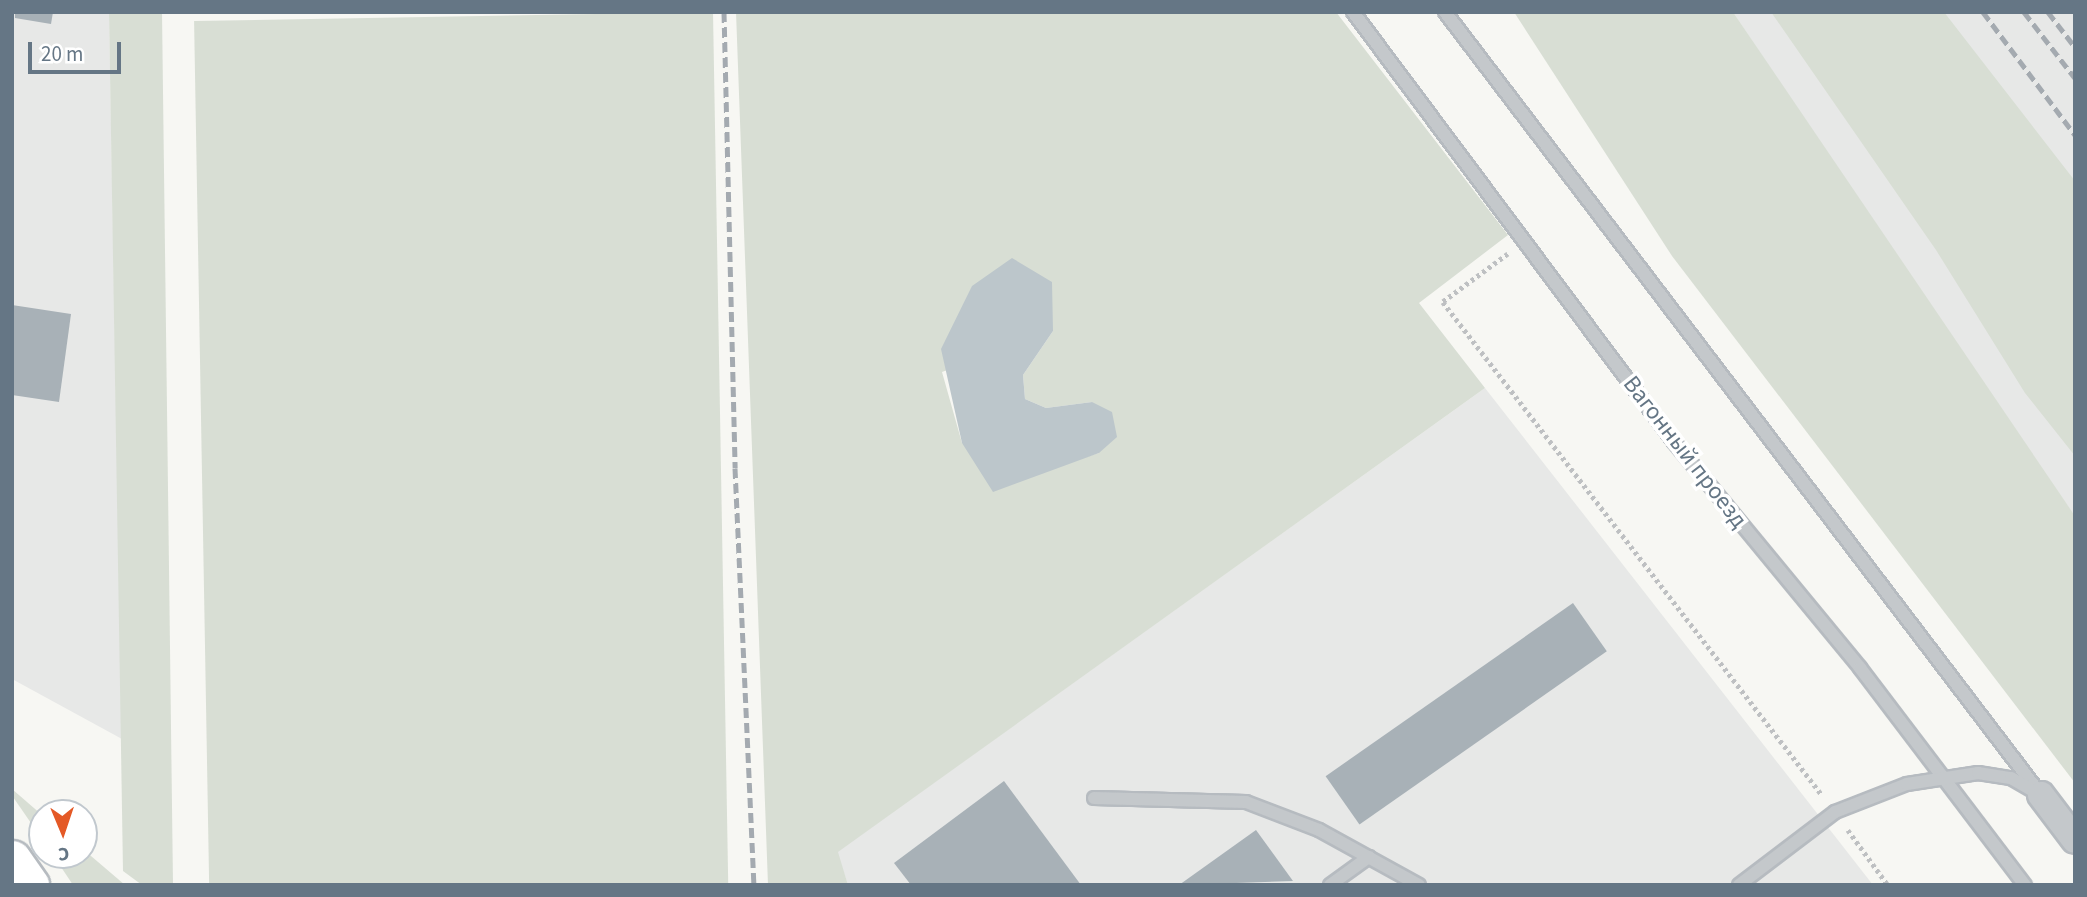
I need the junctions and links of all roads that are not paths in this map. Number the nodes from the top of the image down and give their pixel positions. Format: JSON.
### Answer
{"nodes":[{"id":1,"x":1353,"y":12,"type":"edge"},
{"id":2,"x":1445,"y":12,"type":"edge"},
{"id":3,"x":1941,"y":775,"type":"junction"},
{"id":4,"x":2041,"y":795,"type":"junction"},
{"id":5,"x":1094,"y":799,"type":"dead end"},
{"id":6,"x":2075,"y":840,"type":"edge"},
{"id":7,"x":1369,"y":857,"type":"junction"},
{"id":8,"x":12,"y":859,"type":"edge"},
{"id":9,"x":30,"y":885,"type":"edge"},
{"id":10,"x":1329,"y":885,"type":"edge"},
{"id":11,"x":1419,"y":885,"type":"edge"},
{"id":12,"x":1738,"y":885,"type":"edge"},
{"id":13,"x":2025,"y":885,"type":"edge"}],
"edges":[{"from":1,"to":3,"type":"lane","name":"Вагонный проезд"},
{"from":2,"to":4,"type":"lane"},
{"from":3,"to":4,"type":"lane"},
{"from":3,"to":12,"type":"lane"},
{"from":3,"to":13,"type":"lane","name":"Вагонный проезд"},
{"from":4,"to":6,"type":"street"},
{"from":5,"to":7,"type":"lane"},
{"from":7,"to":10,"type":"lane"},
{"from":7,"to":11,"type":"lane"},
{"from":8,"to":9,"type":"street"}]}
